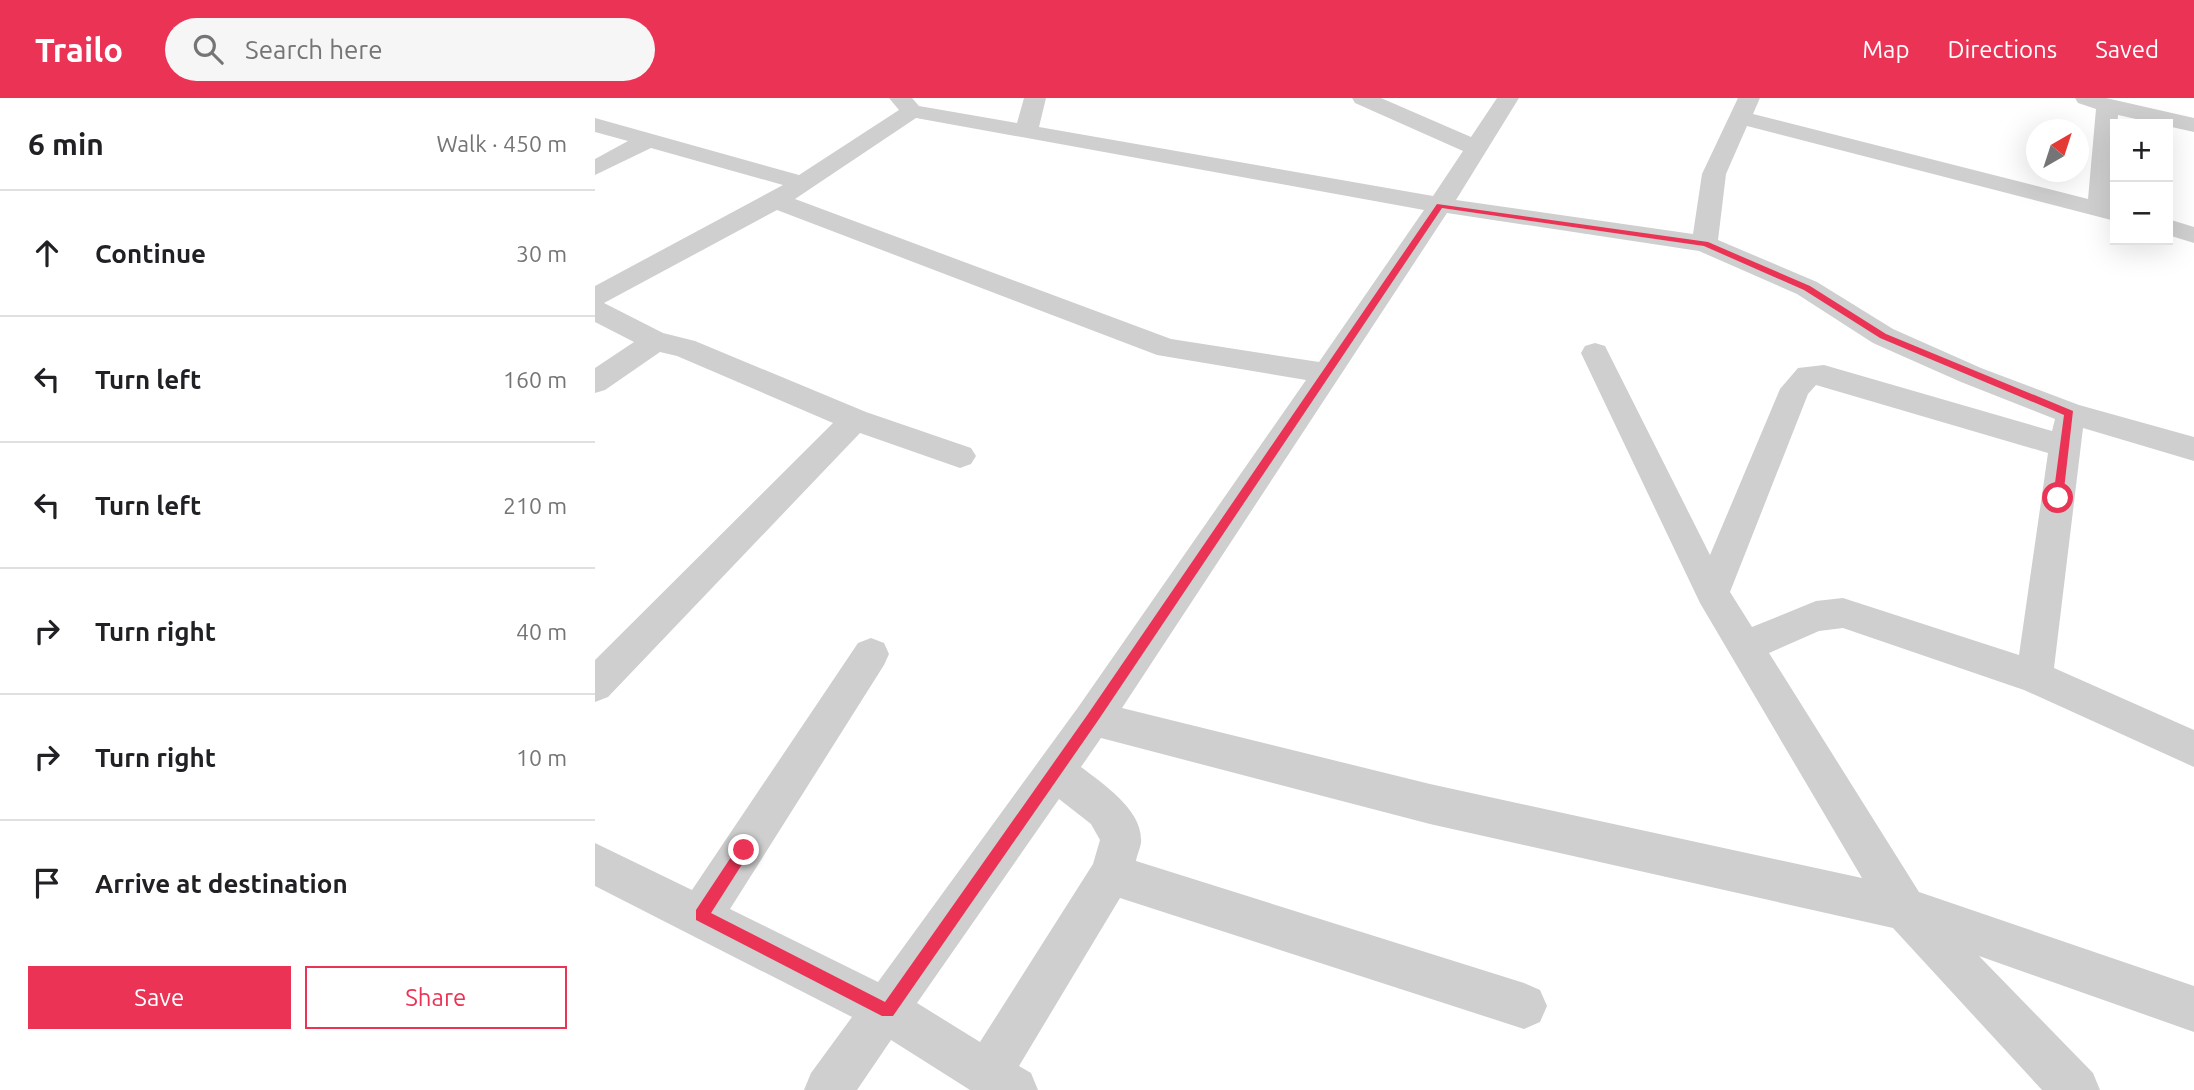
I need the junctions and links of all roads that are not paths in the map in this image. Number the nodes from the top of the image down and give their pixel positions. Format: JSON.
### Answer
{"nodes":[{"id":1,"x":1035,"y":98,"type":"edge"},
{"id":2,"x":1363,"y":98,"type":"edge"},
{"id":3,"x":1508,"y":98,"type":"edge"},
{"id":4,"x":2097,"y":102,"type":"edge"},
{"id":5,"x":906,"y":105,"type":"edge"},
{"id":6,"x":1744,"y":107,"type":"edge"},
{"id":7,"x":595,"y":125,"type":"edge"},
{"id":8,"x":2194,"y":125,"type":"edge"},
{"id":9,"x":1027,"y":131,"type":"junction"},
{"id":10,"x":650,"y":139,"type":"junction"},
{"id":11,"x":1476,"y":148,"type":"junction"},
{"id":12,"x":595,"y":168,"type":"edge"},
{"id":13,"x":802,"y":183,"type":"junction"},
{"id":14,"x":776,"y":201,"type":"junction"},
{"id":15,"x":1440,"y":205,"type":"junction"},
{"id":16,"x":2107,"y":211,"type":"edge"},
{"id":17,"x":2173,"y":228,"type":"edge"},
{"id":18,"x":2194,"y":234,"type":"edge"},
{"id":19,"x":1705,"y":244,"type":"junction"},
{"id":20,"x":595,"y":297,"type":"edge"},
{"id":21,"x":595,"y":310,"type":"edge"},
{"id":22,"x":655,"y":341,"type":"junction"},
{"id":23,"x":1595,"y":353,"type":"dead end"},
{"id":24,"x":1325,"y":373,"type":"junction"},
{"id":25,"x":595,"y":383,"type":"edge"},
{"id":26,"x":2070,"y":413,"type":"junction"},
{"id":27,"x":855,"y":420,"type":"junction"},
{"id":28,"x":2065,"y":446,"type":"junction"},
{"id":29,"x":2194,"y":449,"type":"edge"},
{"id":30,"x":960,"y":456,"type":"dead end"},
{"id":31,"x":1712,"y":593,"type":"junction"},
{"id":32,"x":1746,"y":646,"type":"junction"},
{"id":33,"x":871,"y":654,"type":"dead end"},
{"id":34,"x":2034,"y":677,"type":"junction"},
{"id":35,"x":595,"y":685,"type":"edge"},
{"id":36,"x":1093,"y":718,"type":"junction"},
{"id":37,"x":2194,"y":749,"type":"edge"},
{"id":38,"x":1055,"y":772,"type":"junction"},
{"id":39,"x":595,"y":863,"type":"edge"},
{"id":40,"x":1111,"y":874,"type":"junction"},
{"id":41,"x":1905,"y":909,"type":"junction"},
{"id":42,"x":701,"y":915,"type":"junction"},
{"id":43,"x":1524,"y":1006,"type":"dead end"},
{"id":44,"x":2194,"y":1009,"type":"edge"},
{"id":45,"x":887,"y":1011,"type":"junction"},
{"id":46,"x":1000,"y":1082,"type":"edge"},
{"id":47,"x":828,"y":1090,"type":"edge"},
{"id":48,"x":2076,"y":1090,"type":"edge"}],
"edges":[{"from":1,"to":9,"type":"street"},
{"from":2,"to":11,"type":"street"},
{"from":3,"to":11,"type":"street"},
{"from":4,"to":8,"type":"street"},
{"from":4,"to":16,"type":"street"},
{"from":5,"to":9,"type":"street"},
{"from":5,"to":13,"type":"street"},
{"from":6,"to":16,"type":"street"},
{"from":6,"to":19,"type":"street"},
{"from":7,"to":10,"type":"street"},
{"from":9,"to":15,"type":"street"},
{"from":10,"to":12,"type":"street"},
{"from":10,"to":13,"type":"street"},
{"from":11,"to":15,"type":"street"},
{"from":13,"to":14,"type":"street"},
{"from":14,"to":20,"type":"street"},
{"from":14,"to":24,"type":"street"},
{"from":15,"to":19,"type":"street"},
{"from":15,"to":24,"type":"street"},
{"from":17,"to":18,"type":"street"},
{"from":19,"to":26,"type":"street"},
{"from":21,"to":22,"type":"street"},
{"from":22,"to":25,"type":"street"},
{"from":22,"to":27,"type":"street"},
{"from":23,"to":31,"type":"street"},
{"from":24,"to":36,"type":"street"},
{"from":26,"to":28,"type":"street"},
{"from":26,"to":29,"type":"street"},
{"from":27,"to":30,"type":"street"},
{"from":27,"to":35,"type":"street"},
{"from":28,"to":31,"type":"street"},
{"from":28,"to":34,"type":"street"},
{"from":31,"to":32,"type":"street"},
{"from":32,"to":34,"type":"street"},
{"from":32,"to":41,"type":"street"},
{"from":33,"to":42,"type":"street"},
{"from":34,"to":37,"type":"street"},
{"from":36,"to":38,"type":"street"},
{"from":36,"to":41,"type":"street"},
{"from":38,"to":40,"type":"street"},
{"from":38,"to":45,"type":"street"},
{"from":39,"to":42,"type":"street"},
{"from":40,"to":43,"type":"street"},
{"from":40,"to":46,"type":"street"},
{"from":41,"to":44,"type":"street"},
{"from":41,"to":48,"type":"street"},
{"from":42,"to":45,"type":"street"},
{"from":45,"to":46,"type":"street"},
{"from":45,"to":47,"type":"street"}]}
